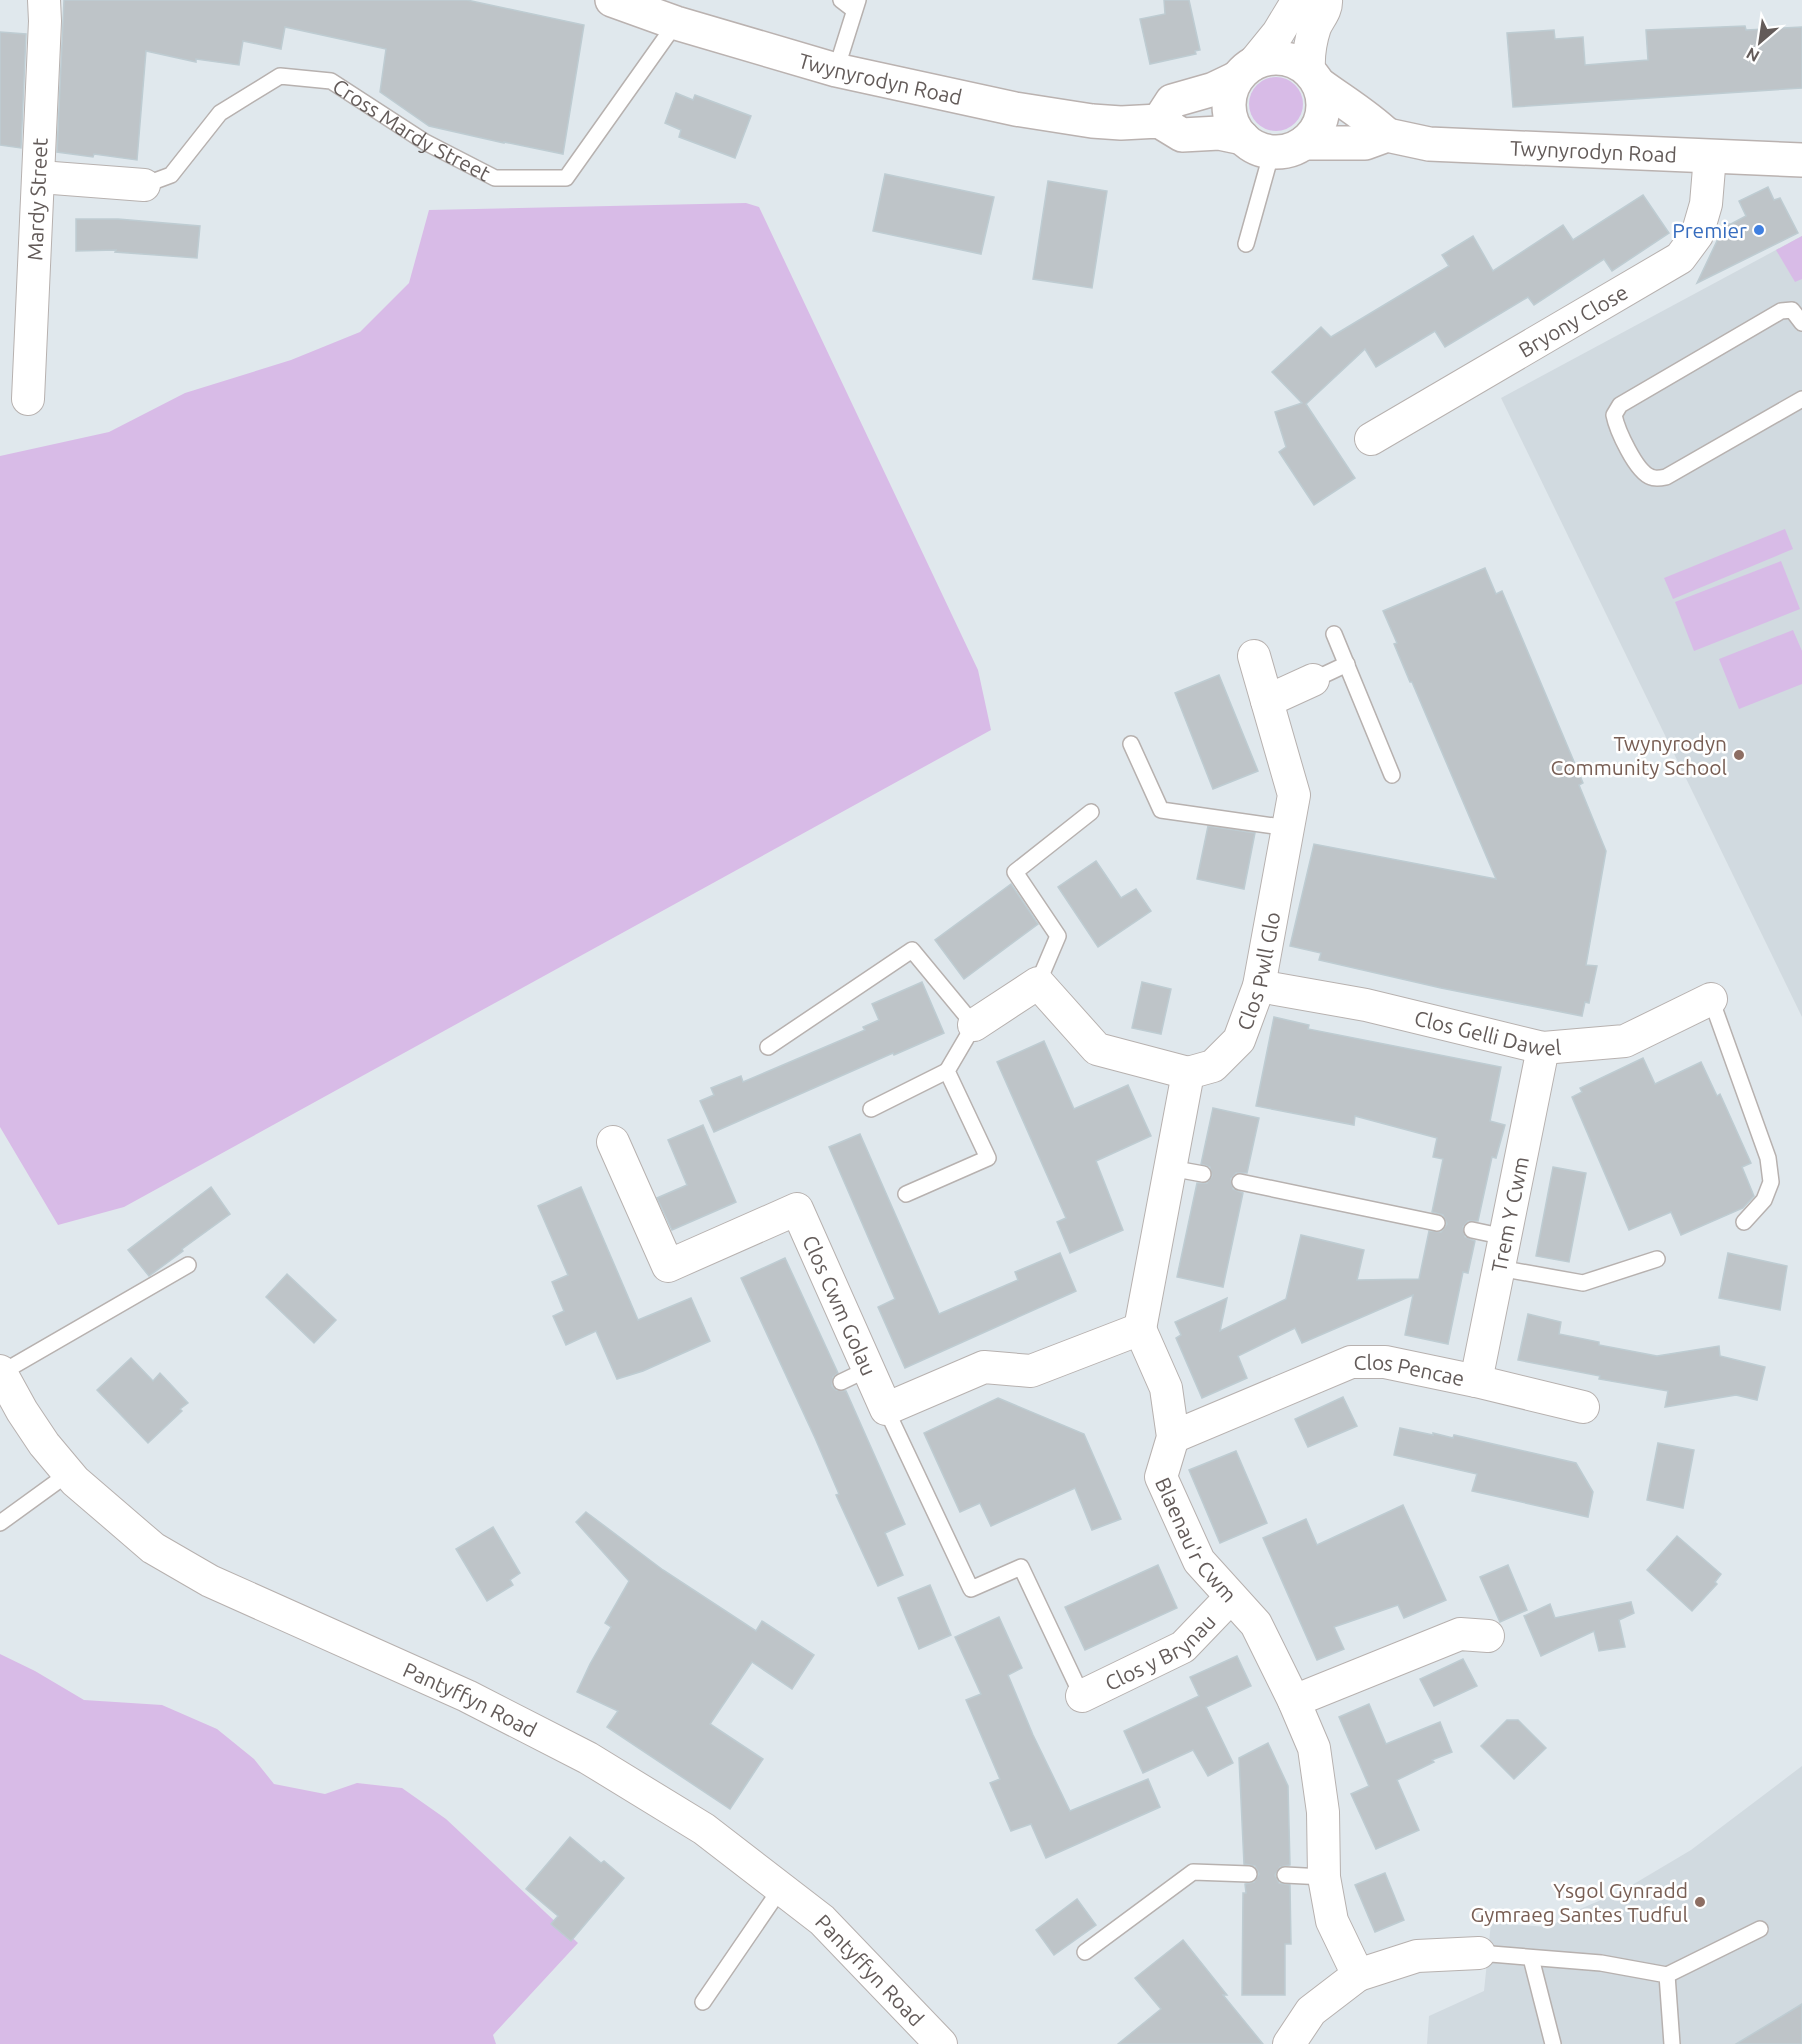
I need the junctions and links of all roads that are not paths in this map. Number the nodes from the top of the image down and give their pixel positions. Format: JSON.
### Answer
{"nodes":[{"id":1,"x":44,"y":0,"type":"edge"},
{"id":2,"x":612,"y":0,"type":"edge"},
{"id":3,"x":841,"y":0,"type":"edge"},
{"id":4,"x":1298,"y":0,"type":"edge"},
{"id":5,"x":1326,"y":0,"type":"edge"},
{"id":6,"x":856,"y":5,"type":"edge"},
{"id":7,"x":676,"y":23,"type":"junction"},
{"id":8,"x":836,"y":70,"type":"junction"},
{"id":9,"x":1245,"y":71,"type":"junction"},
{"id":10,"x":1314,"y":77,"type":"junction"},
{"id":11,"x":1159,"y":121,"type":"junction"},
{"id":12,"x":1387,"y":135,"type":"junction"},
{"id":13,"x":1243,"y":138,"type":"junction"},
{"id":14,"x":1304,"y":143,"type":"junction"},
{"id":15,"x":1272,"y":152,"type":"junction"},
{"id":16,"x":1710,"y":156,"type":"junction"},
{"id":17,"x":1802,"y":160,"type":"edge"},
{"id":18,"x":40,"y":177,"type":"junction"},
{"id":19,"x":144,"y":184,"type":"joint"},
{"id":20,"x":1246,"y":244,"type":"dead end"},
{"id":21,"x":1802,"y":323,"type":"edge"},
{"id":22,"x":28,"y":399,"type":"dead end"},
{"id":23,"x":1802,"y":399,"type":"edge"},
{"id":24,"x":1371,"y":439,"type":"dead end"},
{"id":25,"x":1334,"y":634,"type":"dead end"},
{"id":26,"x":1254,"y":656,"type":"dead end"},
{"id":27,"x":1347,"y":664,"type":"junction"},
{"id":28,"x":1313,"y":680,"type":"joint"},
{"id":29,"x":1267,"y":701,"type":"junction"},
{"id":30,"x":1131,"y":744,"type":"dead end"},
{"id":31,"x":1392,"y":776,"type":"dead end"},
{"id":32,"x":1091,"y":812,"type":"dead end"},
{"id":33,"x":1288,"y":828,"type":"junction"},
{"id":34,"x":1038,"y":983,"type":"junction"},
{"id":35,"x":1259,"y":986,"type":"junction"},
{"id":36,"x":1711,"y":999,"type":"joint"},
{"id":37,"x":974,"y":1025,"type":"junction"},
{"id":38,"x":768,"y":1047,"type":"dead end"},
{"id":39,"x":1543,"y":1048,"type":"junction"},
{"id":40,"x":947,"y":1071,"type":"junction"},
{"id":41,"x":1188,"y":1073,"type":"junction"},
{"id":42,"x":871,"y":1109,"type":"dead end"},
{"id":43,"x":612,"y":1142,"type":"dead end"},
{"id":44,"x":1170,"y":1167,"type":"junction"},
{"id":45,"x":1203,"y":1174,"type":"dead end"},
{"id":46,"x":1240,"y":1182,"type":"dead end"},
{"id":47,"x":906,"y":1194,"type":"dead end"},
{"id":48,"x":1744,"y":1222,"type":"dead end"},
{"id":49,"x":1437,"y":1223,"type":"dead end"},
{"id":50,"x":1472,"y":1230,"type":"dead end"},
{"id":51,"x":1505,"y":1237,"type":"junction"},
{"id":52,"x":1657,"y":1259,"type":"dead end"},
{"id":53,"x":188,"y":1265,"type":"dead end"},
{"id":54,"x":1499,"y":1268,"type":"junction"},
{"id":55,"x":1140,"y":1329,"type":"junction"},
{"id":56,"x":0,"y":1372,"type":"edge"},
{"id":57,"x":1476,"y":1381,"type":"junction"},
{"id":58,"x":1583,"y":1407,"type":"dead end"},
{"id":59,"x":886,"y":1409,"type":"junction"},
{"id":60,"x":1173,"y":1437,"type":"junction"},
{"id":61,"x":69,"y":1473,"type":"junction"},
{"id":62,"x":0,"y":1523,"type":"edge"},
{"id":63,"x":1231,"y":1598,"type":"junction"},
{"id":64,"x":1488,"y":1636,"type":"dead end"},
{"id":65,"x":1082,"y":1696,"type":"joint"},
{"id":66,"x":1294,"y":1701,"type":"junction"},
{"id":67,"x":1249,"y":1874,"type":"dead end"},
{"id":68,"x":1285,"y":1875,"type":"dead end"},
{"id":69,"x":1323,"y":1877,"type":"junction"},
{"id":70,"x":781,"y":1888,"type":"junction"},
{"id":71,"x":1760,"y":1929,"type":"dead end"},
{"id":72,"x":1085,"y":1952,"type":"dead end"},
{"id":73,"x":1479,"y":1953,"type":"joint"},
{"id":74,"x":1530,"y":1958,"type":"junction"},
{"id":75,"x":1358,"y":1975,"type":"junction"},
{"id":76,"x":1667,"y":1975,"type":"junction"},
{"id":77,"x":703,"y":2002,"type":"dead end"},
{"id":78,"x":941,"y":2044,"type":"edge"},
{"id":79,"x":1289,"y":2044,"type":"edge"},
{"id":80,"x":1553,"y":2044,"type":"edge"},
{"id":81,"x":1672,"y":2044,"type":"edge"}],
"edges":[{"from":1,"to":18,"type":"street","name":"Mardy Street"},
{"from":2,"to":7,"type":"street","name":"Twynyrodyn Road"},
{"from":3,"to":6,"type":"lane"},
{"from":4,"to":9,"type":"street"},
{"from":5,"to":10,"type":"street"},
{"from":6,"to":8,"type":"lane"},
{"from":7,"to":8,"type":"street","name":"Twynyrodyn Road"},
{"from":7,"to":19,"type":"lane","name":"Cross Mardy Street"},
{"from":8,"to":11,"type":"street","name":"Twynyrodyn Road"},
{"from":9,"to":10,"type":"street","name":"Twynyrodyn Road"},
{"from":9,"to":11,"type":"street","name":"Twynyrodyn Road"},
{"from":9,"to":13,"type":"street"},
{"from":10,"to":12,"type":"street","name":"Twynyrodyn Road"},
{"from":10,"to":14,"type":"street"},
{"from":11,"to":13,"type":"street"},
{"from":12,"to":14,"type":"street","name":"Twynyrodyn Road"},
{"from":12,"to":16,"type":"street","name":"Twynyrodyn Road"},
{"from":13,"to":15,"type":"street"},
{"from":14,"to":15,"type":"street","name":"Twynyrodyn Road"},
{"from":15,"to":20,"type":"lane"},
{"from":16,"to":17,"type":"street","name":"Twynyrodyn Road"},
{"from":16,"to":24,"type":"street","name":"Bryony Close"},
{"from":18,"to":19,"type":"street","name":"Cross Mardy Street"},
{"from":18,"to":22,"type":"street","name":"Mardy Street"},
{"from":21,"to":23,"type":"lane"},
{"from":25,"to":27,"type":"lane"},
{"from":26,"to":29,"type":"street","name":"Clos Pwll Glo"},
{"from":27,"to":28,"type":"lane"},
{"from":27,"to":31,"type":"lane"},
{"from":28,"to":29,"type":"street"},
{"from":29,"to":33,"type":"street","name":"Clos Pwll Glo"},
{"from":30,"to":33,"type":"lane"},
{"from":32,"to":34,"type":"lane"},
{"from":33,"to":35,"type":"street","name":"Clos Pwll Glo"},
{"from":34,"to":37,"type":"street"},
{"from":34,"to":41,"type":"street"},
{"from":35,"to":39,"type":"street","name":"Clos Gelli Dawel"},
{"from":35,"to":41,"type":"street","name":"Clos Pwll Glo"},
{"from":36,"to":39,"type":"street","name":"Clos Gelli Dawel"},
{"from":36,"to":48,"type":"lane"},
{"from":37,"to":38,"type":"lane"},
{"from":37,"to":40,"type":"lane"},
{"from":39,"to":51,"type":"street","name":"Trem Y Cwm"},
{"from":40,"to":42,"type":"lane"},
{"from":40,"to":47,"type":"lane"},
{"from":41,"to":44,"type":"street"},
{"from":43,"to":59,"type":"street","name":"Clos Cwm Golau"},
{"from":44,"to":45,"type":"lane"},
{"from":44,"to":55,"type":"street"},
{"from":46,"to":49,"type":"lane"},
{"from":50,"to":51,"type":"lane"},
{"from":51,"to":54,"type":"street","name":"Trem Y Cwm"},
{"from":52,"to":54,"type":"lane"},
{"from":53,"to":56,"type":"lane"},
{"from":54,"to":57,"type":"street","name":"Trem Y Cwm"},
{"from":55,"to":59,"type":"street"},
{"from":55,"to":60,"type":"street","name":"Blaenau'r Cwm"},
{"from":56,"to":61,"type":"street","name":"Pantyffyn Road"},
{"from":57,"to":58,"type":"street","name":"Clos Pencae"},
{"from":57,"to":60,"type":"street","name":"Clos Pencae"},
{"from":59,"to":65,"type":"lane"},
{"from":60,"to":63,"type":"street","name":"Blaenau'r Cwm"},
{"from":61,"to":62,"type":"lane"},
{"from":61,"to":70,"type":"street","name":"Pantyffyn Road"},
{"from":63,"to":65,"type":"street","name":"Clos y Brynau"},
{"from":63,"to":66,"type":"street","name":"Blaenau'r Cwm"},
{"from":64,"to":66,"type":"street"},
{"from":66,"to":69,"type":"street","name":"Blaenau'r Cwm"},
{"from":67,"to":72,"type":"lane"},
{"from":68,"to":69,"type":"lane"},
{"from":69,"to":75,"type":"street","name":"Blaenau'r Cwm"},
{"from":70,"to":77,"type":"lane"},
{"from":70,"to":78,"type":"street","name":"Pantyffyn Road"},
{"from":71,"to":76,"type":"lane"},
{"from":73,"to":74,"type":"lane"},
{"from":73,"to":75,"type":"street"},
{"from":74,"to":76,"type":"lane"},
{"from":74,"to":80,"type":"lane"},
{"from":75,"to":79,"type":"street"},
{"from":76,"to":81,"type":"lane"}]}
